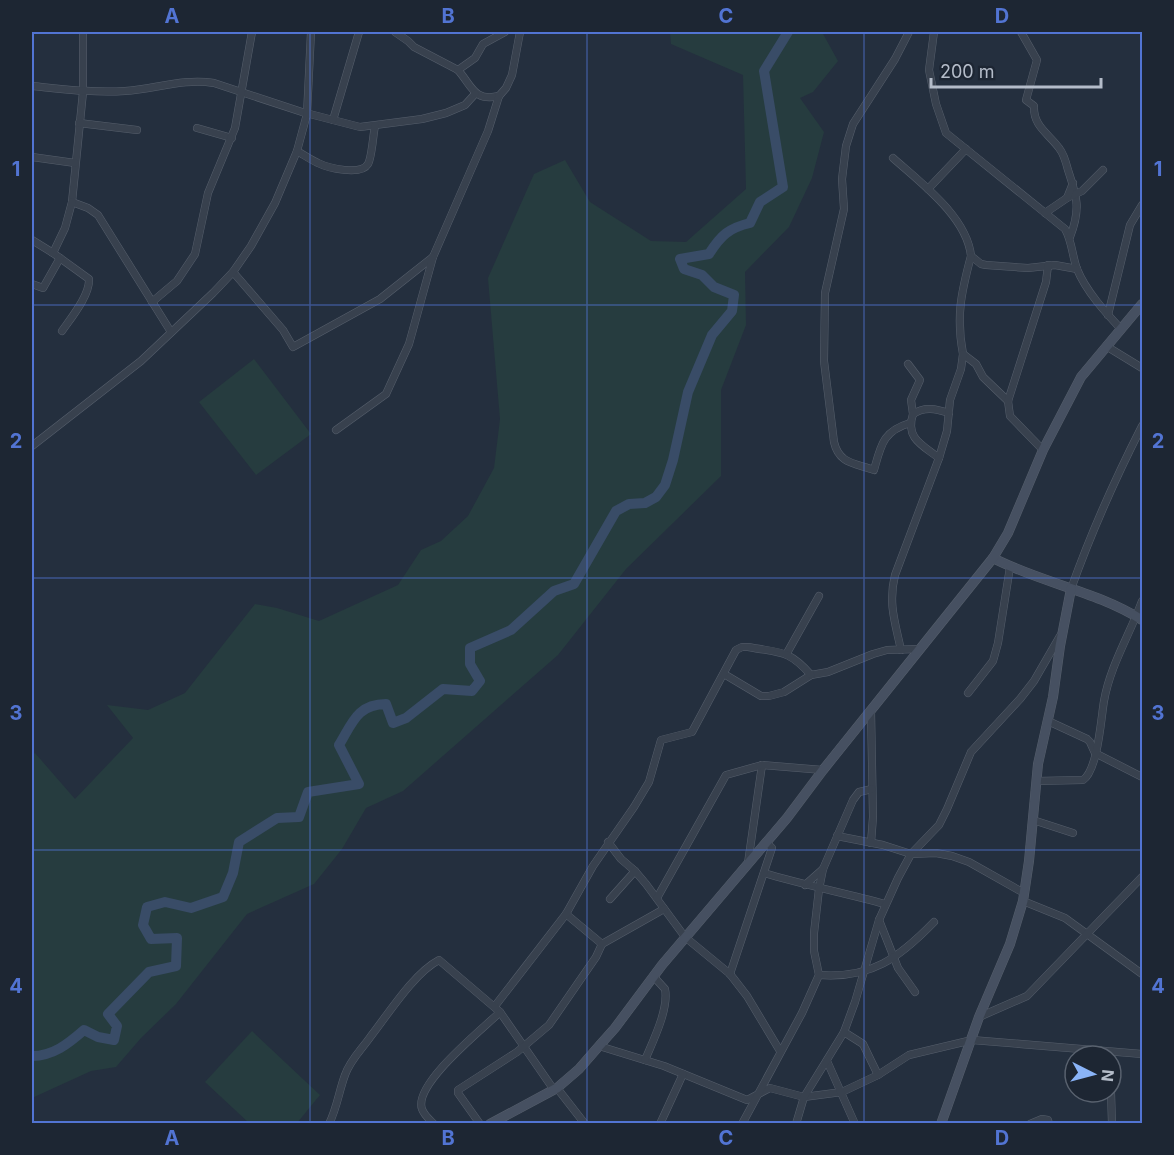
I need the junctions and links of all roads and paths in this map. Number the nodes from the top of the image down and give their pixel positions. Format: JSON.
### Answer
{"nodes":[{"id":1,"x":83,"y":32,"type":"edge"},
{"id":2,"x":252,"y":32,"type":"edge"},
{"id":3,"x":311,"y":32,"type":"edge"},
{"id":4,"x":359,"y":32,"type":"edge"},
{"id":5,"x":395,"y":32,"type":"edge"},
{"id":6,"x":505,"y":32,"type":"edge"},
{"id":7,"x":520,"y":32,"type":"edge"},
{"id":8,"x":909,"y":32,"type":"edge"},
{"id":9,"x":934,"y":32,"type":"edge"},
{"id":10,"x":1022,"y":32,"type":"edge"},
{"id":11,"x":458,"y":70,"type":"junction"},
{"id":12,"x":32,"y":86,"type":"edge"},
{"id":13,"x":82,"y":92,"type":"junction"},
{"id":14,"x":240,"y":92,"type":"junction"},
{"id":15,"x":475,"y":94,"type":"junction"},
{"id":16,"x":499,"y":96,"type":"junction"},
{"id":17,"x":307,"y":114,"type":"junction"},
{"id":18,"x":333,"y":120,"type":"junction"},
{"id":19,"x":79,"y":123,"type":"junction"},
{"id":20,"x":375,"y":126,"type":"junction"},
{"id":21,"x":197,"y":128,"type":"dead end"},
{"id":22,"x":137,"y":130,"type":"dead end"},
{"id":23,"x":232,"y":138,"type":"junction"},
{"id":24,"x":966,"y":149,"type":"junction"},
{"id":25,"x":297,"y":151,"type":"junction"},
{"id":26,"x":32,"y":157,"type":"edge"},
{"id":27,"x":893,"y":158,"type":"dead end"},
{"id":28,"x":75,"y":163,"type":"junction"},
{"id":29,"x":1103,"y":170,"type":"dead end"},
{"id":30,"x":1073,"y":183,"type":"junction"},
{"id":31,"x":927,"y":189,"type":"junction"},
{"id":32,"x":1077,"y":194,"type":"junction"},
{"id":33,"x":1067,"y":198,"type":"junction"},
{"id":34,"x":72,"y":202,"type":"junction"},
{"id":35,"x":1143,"y":205,"type":"edge"},
{"id":36,"x":1045,"y":213,"type":"junction"},
{"id":37,"x":1070,"y":237,"type":"junction"},
{"id":38,"x":32,"y":240,"type":"edge"},
{"id":39,"x":53,"y":253,"type":"junction"},
{"id":40,"x":971,"y":256,"type":"junction"},
{"id":41,"x":433,"y":257,"type":"junction"},
{"id":42,"x":60,"y":258,"type":"junction"},
{"id":43,"x":1048,"y":265,"type":"junction"},
{"id":44,"x":1077,"y":269,"type":"junction"},
{"id":45,"x":233,"y":272,"type":"junction"},
{"id":46,"x":32,"y":284,"type":"edge"},
{"id":47,"x":1112,"y":292,"type":"junction"},
{"id":48,"x":1096,"y":299,"type":"junction"},
{"id":49,"x":152,"y":302,"type":"junction"},
{"id":50,"x":1143,"y":304,"type":"edge"},
{"id":51,"x":1108,"y":315,"type":"junction"},
{"id":52,"x":1121,"y":329,"type":"junction"},
{"id":53,"x":62,"y":332,"type":"dead end"},
{"id":54,"x":171,"y":332,"type":"junction"},
{"id":55,"x":1106,"y":346,"type":"junction"},
{"id":56,"x":963,"y":354,"type":"junction"},
{"id":57,"x":908,"y":364,"type":"dead end"},
{"id":58,"x":1143,"y":368,"type":"edge"},
{"id":59,"x":1008,"y":401,"type":"junction"},
{"id":60,"x":949,"y":413,"type":"junction"},
{"id":61,"x":913,"y":414,"type":"junction"},
{"id":62,"x":910,"y":423,"type":"junction"},
{"id":63,"x":1143,"y":426,"type":"edge"},
{"id":64,"x":336,"y":430,"type":"dead end"},
{"id":65,"x":32,"y":446,"type":"edge"},
{"id":66,"x":1043,"y":450,"type":"junction"},
{"id":67,"x":939,"y":458,"type":"junction"},
{"id":68,"x":993,"y":558,"type":"junction"},
{"id":69,"x":1010,"y":567,"type":"junction"},
{"id":70,"x":1071,"y":589,"type":"junction"},
{"id":71,"x":819,"y":596,"type":"dead end"},
{"id":72,"x":1143,"y":601,"type":"edge"},
{"id":73,"x":1140,"y":618,"type":"edge"},
{"id":74,"x":1063,"y":630,"type":"junction"},
{"id":75,"x":901,"y":650,"type":"junction"},
{"id":76,"x":919,"y":650,"type":"junction"},
{"id":77,"x":787,"y":653,"type":"junction"},
{"id":78,"x":724,"y":674,"type":"junction"},
{"id":79,"x":811,"y":675,"type":"junction"},
{"id":80,"x":968,"y":693,"type":"dead end"},
{"id":81,"x":871,"y":710,"type":"junction"},
{"id":82,"x":1048,"y":721,"type":"junction"},
{"id":83,"x":1095,"y":753,"type":"junction"},
{"id":84,"x":762,"y":765,"type":"junction"},
{"id":85,"x":822,"y":770,"type":"junction"},
{"id":86,"x":1143,"y":777,"type":"edge"},
{"id":87,"x":1036,"y":780,"type":"junction"},
{"id":88,"x":872,"y":789,"type":"junction"},
{"id":89,"x":1033,"y":820,"type":"junction"},
{"id":90,"x":1073,"y":833,"type":"dead end"},
{"id":91,"x":837,"y":836,"type":"junction"},
{"id":92,"x":766,"y":842,"type":"junction"},
{"id":93,"x":608,"y":843,"type":"junction"},
{"id":94,"x":871,"y":843,"type":"junction"},
{"id":95,"x":911,"y":854,"type":"junction"},
{"id":96,"x":748,"y":863,"type":"junction"},
{"id":97,"x":823,"y":869,"type":"junction"},
{"id":98,"x":635,"y":871,"type":"junction"},
{"id":99,"x":764,"y":873,"type":"junction"},
{"id":100,"x":1143,"y":877,"type":"edge"},
{"id":101,"x":804,"y":885,"type":"junction"},
{"id":102,"x":819,"y":889,"type":"junction"},
{"id":103,"x":1024,"y":897,"type":"junction"},
{"id":104,"x":657,"y":898,"type":"junction"},
{"id":105,"x":610,"y":899,"type":"dead end"},
{"id":106,"x":885,"y":904,"type":"junction"},
{"id":107,"x":664,"y":909,"type":"junction"},
{"id":108,"x":566,"y":914,"type":"junction"},
{"id":109,"x":879,"y":920,"type":"junction"},
{"id":110,"x":934,"y":922,"type":"dead end"},
{"id":111,"x":1087,"y":934,"type":"junction"},
{"id":112,"x":685,"y":938,"type":"junction"},
{"id":113,"x":602,"y":944,"type":"junction"},
{"id":114,"x":893,"y":958,"type":"junction"},
{"id":115,"x":863,"y":972,"type":"junction"},
{"id":116,"x":730,"y":974,"type":"junction"},
{"id":117,"x":1143,"y":974,"type":"edge"},
{"id":118,"x":819,"y":975,"type":"junction"},
{"id":119,"x":654,"y":977,"type":"junction"},
{"id":120,"x":915,"y":992,"type":"dead end"},
{"id":121,"x":498,"y":1009,"type":"junction"},
{"id":122,"x":979,"y":1017,"type":"junction"},
{"id":123,"x":844,"y":1032,"type":"junction"},
{"id":124,"x":972,"y":1040,"type":"junction"},
{"id":125,"x":525,"y":1046,"type":"junction"},
{"id":126,"x":599,"y":1046,"type":"junction"},
{"id":127,"x":1063,"y":1049,"type":"edge"},
{"id":128,"x":780,"y":1052,"type":"junction"},
{"id":129,"x":1123,"y":1053,"type":"edge"},
{"id":130,"x":1143,"y":1054,"type":"edge"},
{"id":131,"x":645,"y":1060,"type":"junction"},
{"id":132,"x":827,"y":1061,"type":"junction"},
{"id":133,"x":683,"y":1074,"type":"junction"},
{"id":134,"x":878,"y":1075,"type":"junction"},
{"id":135,"x":556,"y":1089,"type":"junction"},
{"id":136,"x":842,"y":1092,"type":"junction"},
{"id":137,"x":755,"y":1097,"type":"junction"},
{"id":138,"x":804,"y":1097,"type":"junction"},
{"id":139,"x":1111,"y":1104,"type":"edge"},
{"id":140,"x":329,"y":1124,"type":"edge"},
{"id":141,"x":434,"y":1124,"type":"edge"},
{"id":142,"x":480,"y":1124,"type":"edge"},
{"id":143,"x":490,"y":1124,"type":"edge"},
{"id":144,"x":585,"y":1124,"type":"edge"},
{"id":145,"x":660,"y":1124,"type":"edge"},
{"id":146,"x":742,"y":1124,"type":"edge"},
{"id":147,"x":796,"y":1124,"type":"edge"},
{"id":148,"x":855,"y":1124,"type":"edge"},
{"id":149,"x":941,"y":1124,"type":"edge"},
{"id":150,"x":1030,"y":1124,"type":"edge"},
{"id":151,"x":1049,"y":1124,"type":"edge"},
{"id":152,"x":1112,"y":1124,"type":"edge"}],
"edges":[{"from":1,"to":13,"type":"street"},
{"from":2,"to":14,"type":"street"},
{"from":3,"to":17,"type":"street"},
{"from":4,"to":18,"type":"street"},
{"from":5,"to":11,"type":"street"},
{"from":6,"to":11,"type":"street"},
{"from":7,"to":16,"type":"street"},
{"from":8,"to":62,"type":"street"},
{"from":9,"to":24,"type":"street"},
{"from":10,"to":30,"type":"street"},
{"from":11,"to":15,"type":"street"},
{"from":12,"to":13,"type":"street"},
{"from":13,"to":14,"type":"street"},
{"from":13,"to":19,"type":"street"},
{"from":14,"to":17,"type":"street"},
{"from":14,"to":23,"type":"street"},
{"from":15,"to":16,"type":"street"},
{"from":15,"to":20,"type":"street"},
{"from":16,"to":41,"type":"street"},
{"from":17,"to":18,"type":"street"},
{"from":17,"to":25,"type":"street"},
{"from":18,"to":20,"type":"street"},
{"from":19,"to":22,"type":"street"},
{"from":19,"to":28,"type":"street"},
{"from":20,"to":25,"type":"street"},
{"from":21,"to":23,"type":"street"},
{"from":23,"to":49,"type":"street"},
{"from":24,"to":31,"type":"street"},
{"from":24,"to":36,"type":"street"},
{"from":25,"to":45,"type":"street"},
{"from":26,"to":28,"type":"street"},
{"from":27,"to":31,"type":"street"},
{"from":28,"to":34,"type":"street"},
{"from":29,"to":32,"type":"street"},
{"from":30,"to":32,"type":"street"},
{"from":30,"to":33,"type":"street"},
{"from":31,"to":40,"type":"street"},
{"from":32,"to":33,"type":"street"},
{"from":32,"to":37,"type":"street"},
{"from":33,"to":36,"type":"street"},
{"from":34,"to":39,"type":"street"},
{"from":34,"to":49,"type":"street"},
{"from":35,"to":47,"type":"street"},
{"from":36,"to":37,"type":"street"},
{"from":37,"to":44,"type":"street"},
{"from":38,"to":39,"type":"street"},
{"from":39,"to":42,"type":"street"},
{"from":40,"to":43,"type":"street"},
{"from":40,"to":56,"type":"street"},
{"from":41,"to":45,"type":"street"},
{"from":41,"to":64,"type":"street"},
{"from":42,"to":46,"type":"street"},
{"from":42,"to":53,"type":"street"},
{"from":43,"to":44,"type":"street"},
{"from":43,"to":59,"type":"street"},
{"from":44,"to":48,"type":"street"},
{"from":45,"to":54,"type":"street"},
{"from":47,"to":48,"type":"street"},
{"from":47,"to":51,"type":"street"},
{"from":48,"to":51,"type":"street"},
{"from":49,"to":54,"type":"street"},
{"from":50,"to":52,"type":"street"},
{"from":51,"to":52,"type":"street"},
{"from":52,"to":55,"type":"street"},
{"from":54,"to":65,"type":"street"},
{"from":55,"to":58,"type":"street"},
{"from":55,"to":66,"type":"street"},
{"from":56,"to":59,"type":"street"},
{"from":56,"to":60,"type":"street"},
{"from":57,"to":61,"type":"street"},
{"from":59,"to":66,"type":"street"},
{"from":60,"to":61,"type":"street"},
{"from":60,"to":67,"type":"street"},
{"from":61,"to":62,"type":"street"},
{"from":62,"to":67,"type":"street"},
{"from":63,"to":70,"type":"street"},
{"from":66,"to":68,"type":"street"},
{"from":67,"to":75,"type":"street"},
{"from":68,"to":69,"type":"street"},
{"from":68,"to":76,"type":"street"},
{"from":69,"to":70,"type":"street"},
{"from":69,"to":80,"type":"street"},
{"from":70,"to":73,"type":"street"},
{"from":70,"to":74,"type":"street"},
{"from":71,"to":77,"type":"street"},
{"from":72,"to":73,"type":"street"},
{"from":73,"to":83,"type":"street"},
{"from":74,"to":82,"type":"street"},
{"from":74,"to":95,"type":"street"},
{"from":75,"to":76,"type":"street"},
{"from":75,"to":79,"type":"street"},
{"from":76,"to":81,"type":"street"},
{"from":77,"to":78,"type":"street"},
{"from":77,"to":79,"type":"street"},
{"from":78,"to":79,"type":"street"},
{"from":78,"to":93,"type":"street"},
{"from":81,"to":85,"type":"street"},
{"from":81,"to":88,"type":"street"},
{"from":82,"to":83,"type":"street"},
{"from":82,"to":87,"type":"street"},
{"from":83,"to":86,"type":"street"},
{"from":83,"to":87,"type":"street"},
{"from":84,"to":85,"type":"street"},
{"from":84,"to":96,"type":"street"},
{"from":84,"to":104,"type":"street"},
{"from":85,"to":92,"type":"street"},
{"from":87,"to":89,"type":"street"},
{"from":88,"to":91,"type":"street"},
{"from":88,"to":94,"type":"street"},
{"from":89,"to":90,"type":"street"},
{"from":89,"to":103,"type":"street"},
{"from":91,"to":94,"type":"street"},
{"from":91,"to":97,"type":"street"},
{"from":92,"to":96,"type":"street"},
{"from":92,"to":99,"type":"street"},
{"from":93,"to":98,"type":"street"},
{"from":93,"to":108,"type":"street"},
{"from":94,"to":95,"type":"street"},
{"from":95,"to":103,"type":"street"},
{"from":95,"to":106,"type":"street"},
{"from":96,"to":112,"type":"street"},
{"from":97,"to":101,"type":"street"},
{"from":97,"to":102,"type":"street"},
{"from":98,"to":104,"type":"street"},
{"from":98,"to":105,"type":"street"},
{"from":99,"to":101,"type":"street"},
{"from":99,"to":116,"type":"street"},
{"from":100,"to":111,"type":"street"},
{"from":101,"to":102,"type":"street"},
{"from":102,"to":106,"type":"street"},
{"from":102,"to":118,"type":"street"},
{"from":103,"to":111,"type":"street"},
{"from":103,"to":122,"type":"street"},
{"from":104,"to":107,"type":"street"},
{"from":106,"to":109,"type":"street"},
{"from":107,"to":112,"type":"street"},
{"from":107,"to":113,"type":"street"},
{"from":108,"to":113,"type":"street"},
{"from":108,"to":121,"type":"street"},
{"from":109,"to":114,"type":"street"},
{"from":109,"to":115,"type":"street"},
{"from":110,"to":114,"type":"street"},
{"from":111,"to":117,"type":"street"},
{"from":111,"to":122,"type":"street"},
{"from":112,"to":116,"type":"street"},
{"from":112,"to":119,"type":"street"},
{"from":113,"to":125,"type":"street"},
{"from":114,"to":115,"type":"street"},
{"from":114,"to":120,"type":"street"},
{"from":115,"to":118,"type":"street"},
{"from":115,"to":123,"type":"street"},
{"from":116,"to":128,"type":"street"},
{"from":118,"to":128,"type":"street"},
{"from":119,"to":126,"type":"street"},
{"from":119,"to":131,"type":"street"},
{"from":121,"to":125,"type":"street"},
{"from":121,"to":140,"type":"street"},
{"from":121,"to":141,"type":"street"},
{"from":122,"to":124,"type":"street"},
{"from":123,"to":132,"type":"street"},
{"from":123,"to":134,"type":"street"},
{"from":124,"to":127,"type":"street"},
{"from":124,"to":134,"type":"street"},
{"from":124,"to":149,"type":"street"},
{"from":125,"to":135,"type":"street"},
{"from":125,"to":142,"type":"street"},
{"from":126,"to":131,"type":"street"},
{"from":126,"to":135,"type":"street"},
{"from":128,"to":137,"type":"street"},
{"from":129,"to":130,"type":"street"},
{"from":131,"to":133,"type":"street"},
{"from":132,"to":136,"type":"street"},
{"from":132,"to":138,"type":"street"},
{"from":133,"to":137,"type":"street"},
{"from":133,"to":145,"type":"street"},
{"from":134,"to":136,"type":"street"},
{"from":135,"to":143,"type":"street"},
{"from":135,"to":144,"type":"street"},
{"from":136,"to":138,"type":"street"},
{"from":136,"to":148,"type":"street"},
{"from":137,"to":138,"type":"street"},
{"from":137,"to":146,"type":"street"},
{"from":138,"to":147,"type":"street"},
{"from":139,"to":152,"type":"street"},
{"from":150,"to":151,"type":"street"}]}
